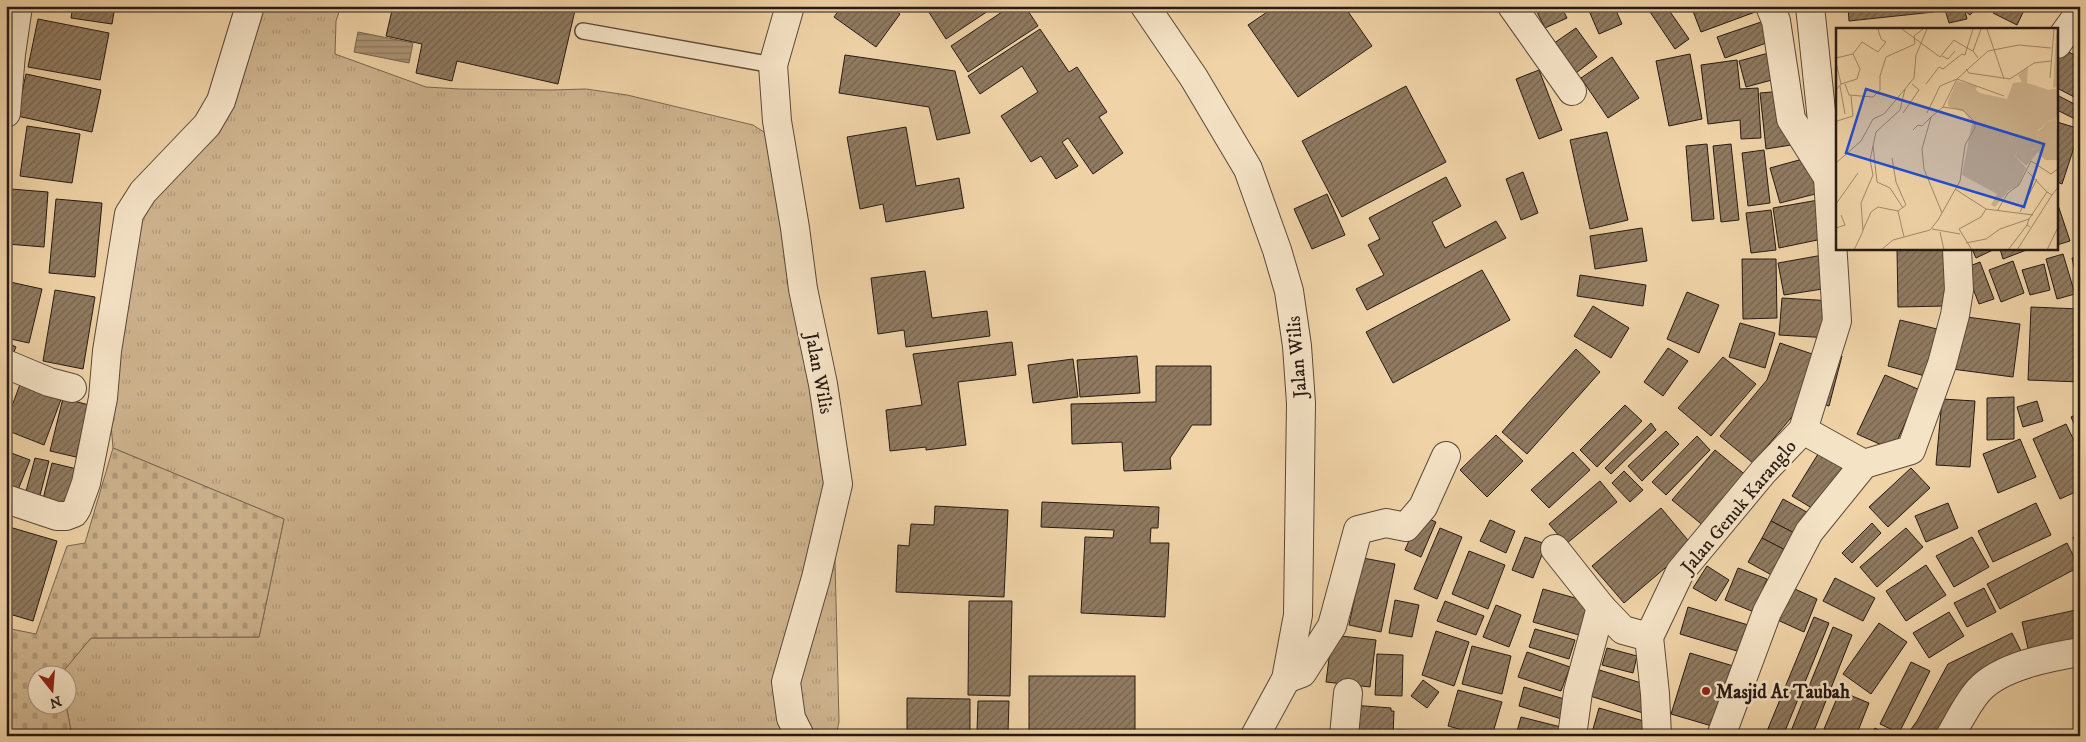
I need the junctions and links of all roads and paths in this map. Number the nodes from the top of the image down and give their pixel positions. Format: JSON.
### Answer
{"nodes":[{"id":1,"x":18,"y":6,"type":"edge"},
{"id":2,"x":250,"y":6,"type":"edge"},
{"id":3,"x":790,"y":6,"type":"edge"},
{"id":4,"x":1145,"y":6,"type":"edge"},
{"id":5,"x":1512,"y":6,"type":"edge"},
{"id":6,"x":1770,"y":6,"type":"edge"},
{"id":7,"x":1810,"y":6,"type":"edge"},
{"id":8,"x":2080,"y":12,"type":"edge"},
{"id":9,"x":583,"y":31,"type":"dead end"},
{"id":10,"x":2058,"y":43,"type":"edge"},
{"id":11,"x":773,"y":65,"type":"junction"},
{"id":12,"x":1572,"y":90,"type":"dead end"},
{"id":13,"x":6,"y":114,"type":"edge"},
{"id":14,"x":1828,"y":178,"type":"junction"},
{"id":15,"x":1957,"y":250,"type":"edge"},
{"id":16,"x":6,"y":364,"type":"edge"},
{"id":17,"x":72,"y":388,"type":"dead end"},
{"id":18,"x":1803,"y":430,"type":"junction"},
{"id":19,"x":1446,"y":456,"type":"dead end"},
{"id":20,"x":1864,"y":464,"type":"junction"},
{"id":21,"x":6,"y":499,"type":"edge"},
{"id":22,"x":1555,"y":549,"type":"dead end"},
{"id":23,"x":1601,"y":607,"type":"junction"},
{"id":24,"x":1648,"y":637,"type":"junction"},
{"id":25,"x":2080,"y":652,"type":"edge"},
{"id":26,"x":1286,"y":679,"type":"junction"},
{"id":27,"x":1348,"y":693,"type":"dead end"},
{"id":28,"x":800,"y":736,"type":"edge"},
{"id":29,"x":1255,"y":736,"type":"edge"},
{"id":30,"x":1344,"y":736,"type":"edge"},
{"id":31,"x":1572,"y":736,"type":"edge"},
{"id":32,"x":1657,"y":736,"type":"edge"},
{"id":33,"x":1721,"y":736,"type":"edge"},
{"id":34,"x":1950,"y":736,"type":"edge"}],
"edges":[{"from":1,"to":13,"type":"street"},
{"from":2,"to":21,"type":"street"},
{"from":3,"to":11,"type":"street","name":"Jalan Wilis"},
{"from":4,"to":26,"type":"street","name":"Jalan Wilis"},
{"from":5,"to":12,"type":"street"},
{"from":6,"to":14,"type":"street"},
{"from":7,"to":14,"type":"street"},
{"from":8,"to":10,"type":"street"},
{"from":9,"to":11,"type":"lane"},
{"from":11,"to":28,"type":"street","name":"Jalan Wilis"},
{"from":14,"to":18,"type":"street"},
{"from":15,"to":20,"type":"street"},
{"from":16,"to":17,"type":"street"},
{"from":18,"to":20,"type":"street","name":"Jalan Genuk Karanglo"},
{"from":18,"to":24,"type":"street","name":"Jalan Genuk Karanglo"},
{"from":19,"to":26,"type":"street"},
{"from":20,"to":33,"type":"street"},
{"from":22,"to":23,"type":"street"},
{"from":23,"to":24,"type":"street"},
{"from":23,"to":31,"type":"street"},
{"from":24,"to":32,"type":"street"},
{"from":25,"to":34,"type":"street"},
{"from":26,"to":29,"type":"street","name":"Jalan Wilis"},
{"from":27,"to":30,"type":"street"}]}
